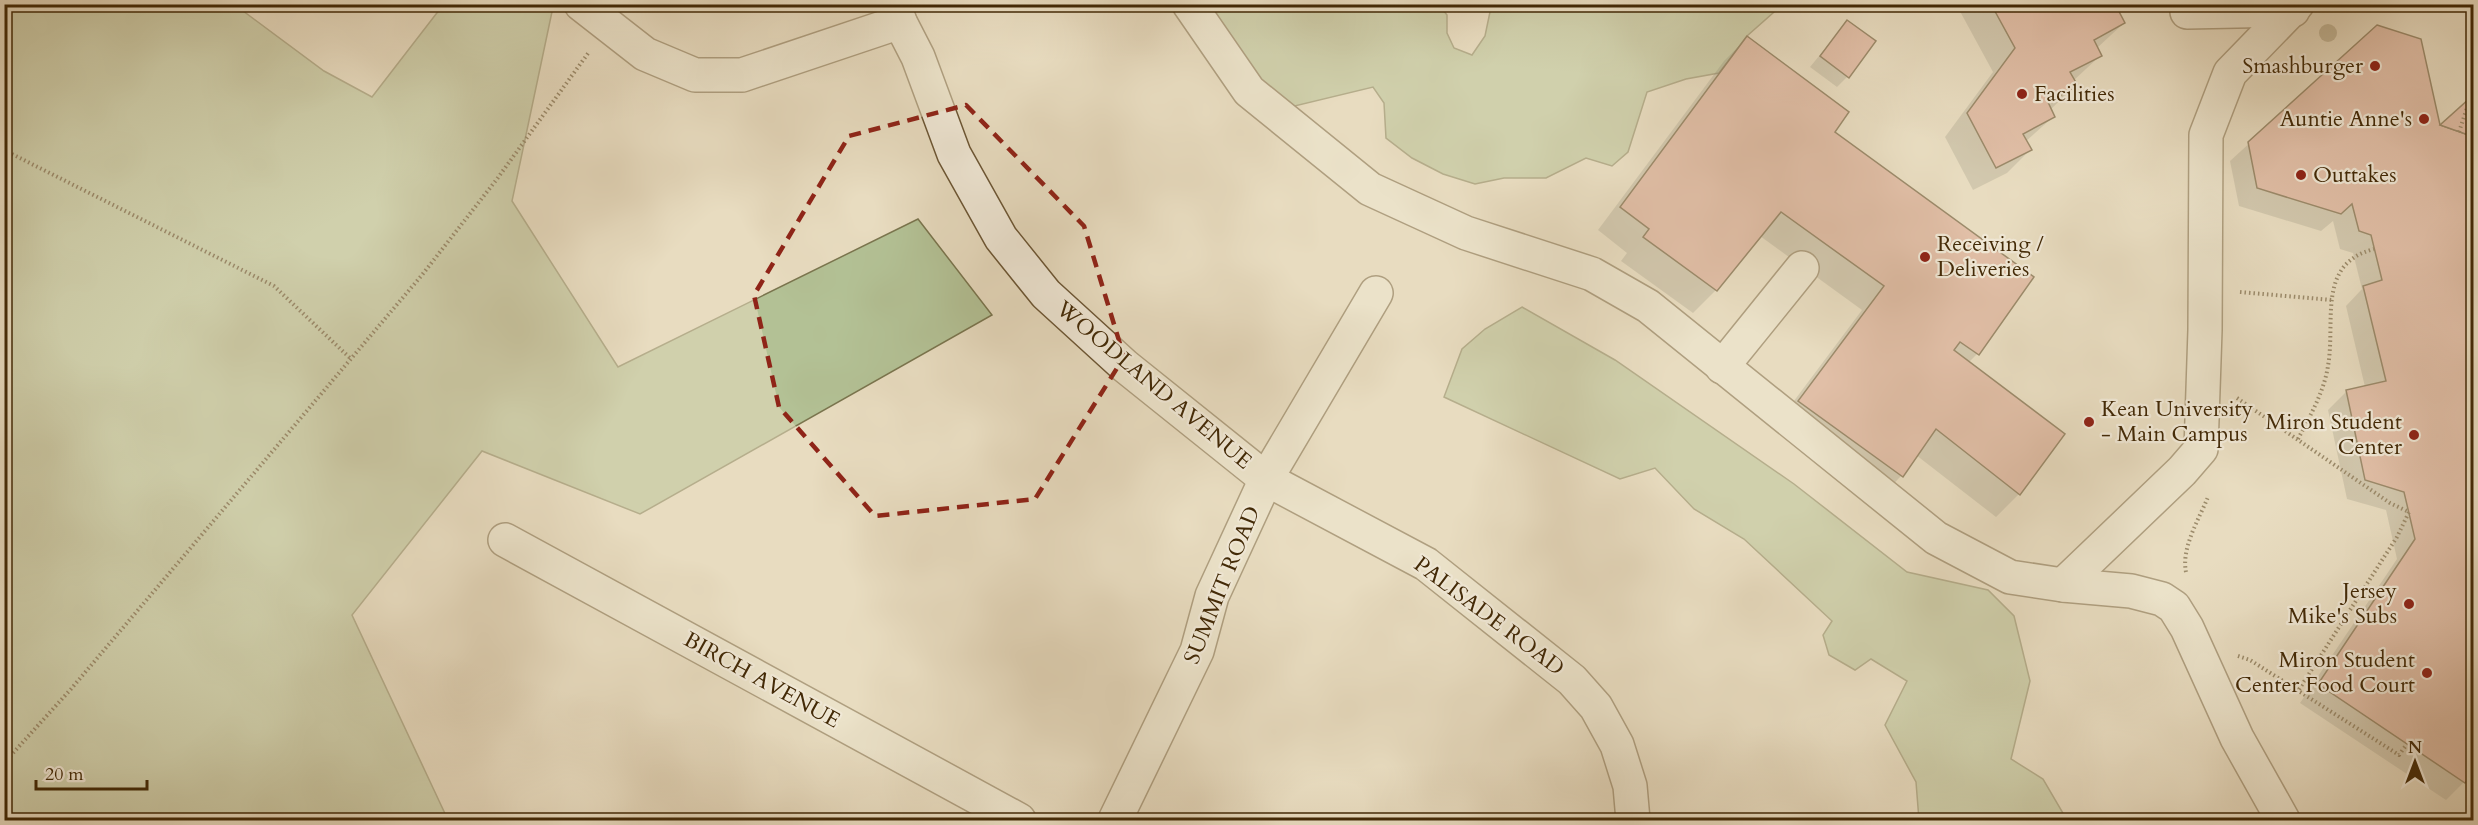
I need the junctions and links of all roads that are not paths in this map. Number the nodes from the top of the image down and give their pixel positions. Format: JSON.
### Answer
{"nodes":[{"id":1,"x":581,"y":4,"type":"edge"},
{"id":2,"x":1189,"y":4,"type":"edge"},
{"id":3,"x":2295,"y":7,"type":"edge"},
{"id":4,"x":2187,"y":12,"type":"dead end"},
{"id":5,"x":897,"y":13,"type":"edge"},
{"id":6,"x":1802,"y":268,"type":"dead end"},
{"id":7,"x":1376,"y":292,"type":"dead end"},
{"id":8,"x":1722,"y":366,"type":"junction"},
{"id":9,"x":1266,"y":479,"type":"junction"},
{"id":10,"x":505,"y":540,"type":"dead end"},
{"id":11,"x":2063,"y":585,"type":"junction"},
{"id":12,"x":1019,"y":820,"type":"edge"},
{"id":13,"x":1115,"y":820,"type":"edge"},
{"id":14,"x":1633,"y":820,"type":"edge"},
{"id":15,"x":2283,"y":820,"type":"edge"}],
"edges":[{"from":1,"to":5,"type":"street"},
{"from":2,"to":8,"type":"street"},
{"from":3,"to":4,"type":"street"},
{"from":3,"to":11,"type":"street"},
{"from":5,"to":9,"type":"street","name":"WOODLAND AVENUE"},
{"from":6,"to":8,"type":"street"},
{"from":7,"to":9,"type":"street","name":"SUMMIT ROAD"},
{"from":8,"to":11,"type":"street"},
{"from":9,"to":13,"type":"street","name":"SUMMIT ROAD"},
{"from":9,"to":14,"type":"street","name":"PALISADE ROAD"},
{"from":10,"to":12,"type":"street","name":"BIRCH AVENUE"},
{"from":11,"to":15,"type":"street"}]}
